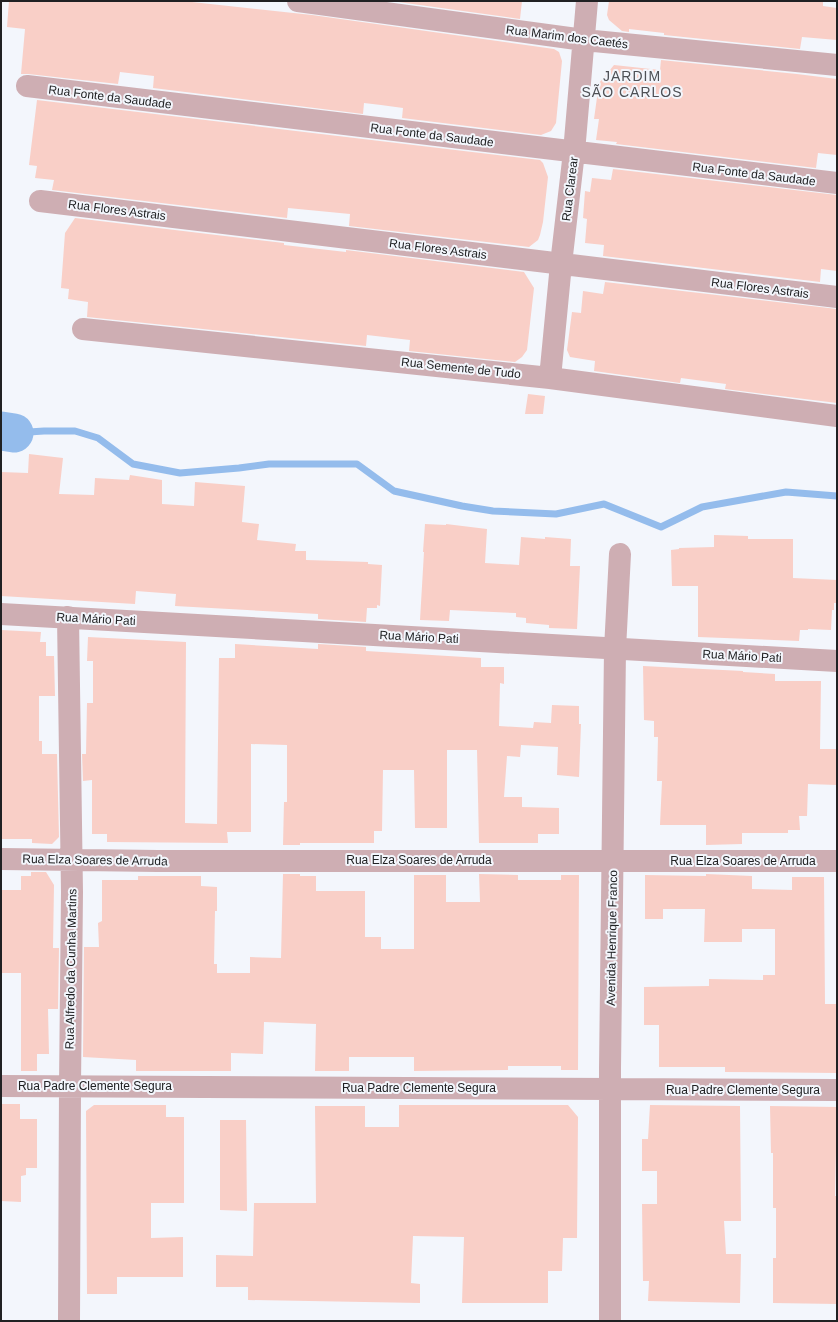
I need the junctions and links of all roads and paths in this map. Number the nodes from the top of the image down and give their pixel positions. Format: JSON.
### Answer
{"nodes":[{"id":1,"x":298,"y":1,"type":"edge"},
{"id":2,"x":587,"y":1,"type":"edge"},
{"id":3,"x":584,"y":40,"type":"junction"},
{"id":4,"x":837,"y":65,"type":"edge"},
{"id":5,"x":27,"y":86,"type":"dead end"},
{"id":6,"x":574,"y":152,"type":"junction"},
{"id":7,"x":837,"y":183,"type":"edge"},
{"id":8,"x":40,"y":201,"type":"dead end"},
{"id":9,"x":561,"y":264,"type":"junction"},
{"id":10,"x":837,"y":297,"type":"edge"},
{"id":11,"x":83,"y":329,"type":"dead end"},
{"id":12,"x":550,"y":378,"type":"junction"},
{"id":13,"x":837,"y":416,"type":"edge"},
{"id":14,"x":620,"y":554,"type":"dead end"},
{"id":15,"x":1,"y":614,"type":"edge"},
{"id":16,"x":68,"y":617,"type":"junction"},
{"id":17,"x":615,"y":649,"type":"junction"},
{"id":18,"x":837,"y":661,"type":"edge"},
{"id":19,"x":1,"y":859,"type":"edge"},
{"id":20,"x":72,"y":859,"type":"junction"},
{"id":21,"x":613,"y":860,"type":"junction"},
{"id":22,"x":837,"y":861,"type":"edge"},
{"id":23,"x":1,"y":1086,"type":"edge"},
{"id":24,"x":70,"y":1086,"type":"junction"},
{"id":25,"x":610,"y":1089,"type":"junction"},
{"id":26,"x":837,"y":1090,"type":"edge"},
{"id":27,"x":70,"y":1321,"type":"edge"},
{"id":28,"x":610,"y":1321,"type":"edge"}],
"edges":[{"from":1,"to":3,"type":"street","name":"Rua Marim dos Caetés"},
{"from":2,"to":3,"type":"street","name":"Rua Clarear"},
{"from":3,"to":4,"type":"street","name":"Rua Marim dos Caetés"},
{"from":3,"to":6,"type":"street","name":"Rua Clarear"},
{"from":5,"to":6,"type":"street","name":"Rua Fonte da Saudade"},
{"from":6,"to":7,"type":"street","name":"Rua Fonte da Saudade"},
{"from":6,"to":9,"type":"street","name":"Rua Clarear"},
{"from":8,"to":9,"type":"street","name":"Rua Flores Astrais"},
{"from":9,"to":10,"type":"street","name":"Rua Flores Astrais"},
{"from":9,"to":12,"type":"street","name":"Rua Clarear"},
{"from":11,"to":12,"type":"street","name":"Rua Semente de Tudo"},
{"from":12,"to":13,"type":"street","name":"Rua Semente de Tudo"},
{"from":14,"to":17,"type":"street","name":"Avenida Henrique Franco"},
{"from":15,"to":16,"type":"street","name":"Rua Mário Pati"},
{"from":16,"to":17,"type":"street","name":"Rua Mário Pati"},
{"from":16,"to":20,"type":"street","name":"Rua Alfredo da Cunha Martins"},
{"from":17,"to":18,"type":"street","name":"Rua Mário Pati"},
{"from":17,"to":21,"type":"street","name":"Avenida Henrique Franco"},
{"from":19,"to":20,"type":"street","name":"Rua Elza Soares de Arruda"},
{"from":20,"to":21,"type":"street","name":"Rua Elza Soares de Arruda"},
{"from":20,"to":24,"type":"street","name":"Rua Alfredo da Cunha Martins"},
{"from":21,"to":22,"type":"street","name":"Rua Elza Soares de Arruda"},
{"from":21,"to":25,"type":"street","name":"Avenida Henrique Franco"},
{"from":23,"to":24,"type":"street","name":"Rua Padre Clemente Segura"},
{"from":24,"to":25,"type":"street","name":"Rua Padre Clemente Segura"},
{"from":24,"to":27,"type":"street","name":"Rua Alfredo da Cunha Martins"},
{"from":25,"to":26,"type":"street","name":"Rua Padre Clemente Segura"},
{"from":25,"to":28,"type":"street","name":"Avenida Henrique Franco"}]}
